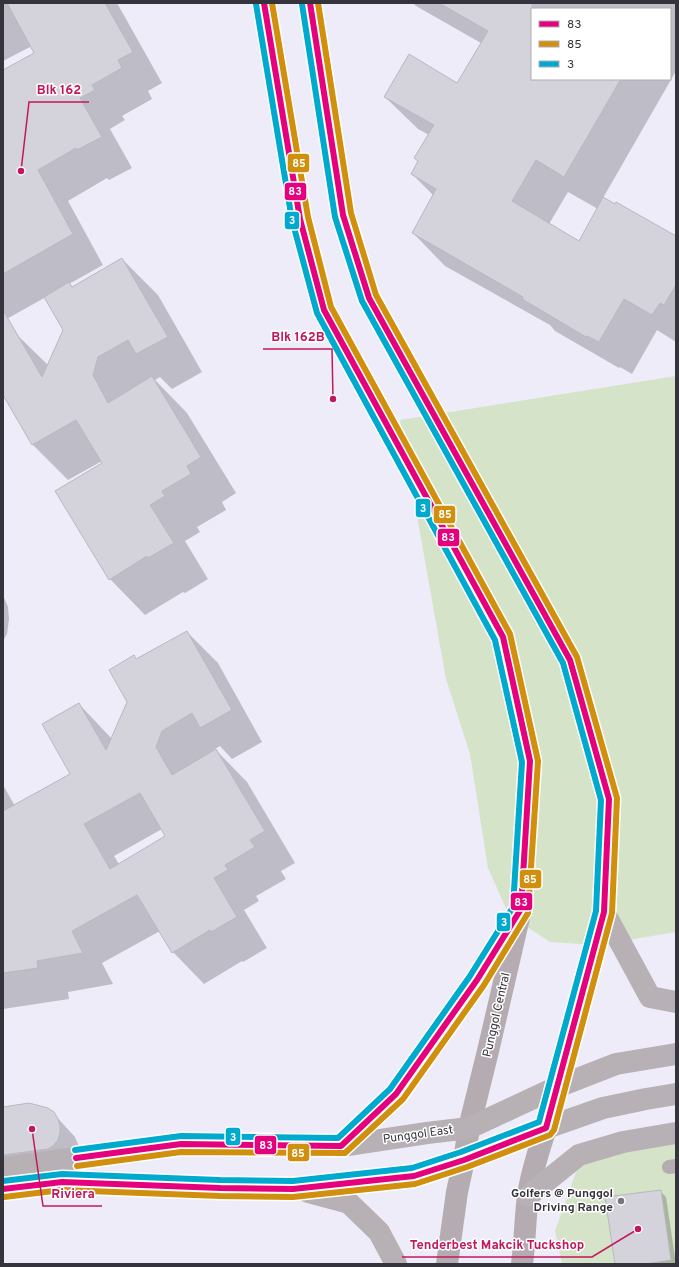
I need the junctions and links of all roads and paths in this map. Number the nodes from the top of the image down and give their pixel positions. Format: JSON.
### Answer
{"nodes":[{"id":1,"x":264,"y":3,"type":"edge"},
{"id":2,"x":310,"y":3,"type":"edge"},
{"id":3,"x":521,"y":909,"type":"junction"},
{"id":4,"x":604,"y":912,"type":"junction"},
{"id":5,"x":676,"y":1002,"type":"edge"},
{"id":6,"x":676,"y":1054,"type":"edge"},
{"id":7,"x":557,"y":1087,"type":"junction"},
{"id":8,"x":676,"y":1094,"type":"edge"},
{"id":9,"x":469,"y":1128,"type":"junction"},
{"id":10,"x":546,"y":1128,"type":"junction"},
{"id":11,"x":676,"y":1133,"type":"edge"},
{"id":12,"x":341,"y":1146,"type":"junction"},
{"id":13,"x":464,"y":1160,"type":"junction"},
{"id":14,"x":3,"y":1168,"type":"edge"},
{"id":15,"x":3,"y":1189,"type":"edge"},
{"id":16,"x":293,"y":1189,"type":"junction"},
{"id":17,"x":528,"y":1196,"type":"junction"},
{"id":18,"x":396,"y":1264,"type":"edge"},
{"id":19,"x":447,"y":1264,"type":"edge"},
{"id":20,"x":522,"y":1264,"type":"edge"}],
"edges":[{"from":1,"to":3,"type":"main road","name":"Punggol Central"},
{"from":2,"to":4,"type":"main road"},
{"from":3,"to":9,"type":"main road","name":"Punggol Central"},
{"from":3,"to":12,"type":"main road"},
{"from":4,"to":5,"type":"main road"},
{"from":4,"to":7,"type":"main road"},
{"from":6,"to":7,"type":"main road","name":"Punggol East"},
{"from":7,"to":9,"type":"main road","name":"Punggol East"},
{"from":7,"to":10,"type":"main road"},
{"from":8,"to":10,"type":"main road"},
{"from":9,"to":12,"type":"main road","name":"Punggol East"},
{"from":9,"to":13,"type":"main road","name":"Punggol Central"},
{"from":10,"to":13,"type":"main road"},
{"from":10,"to":17,"type":"main road"},
{"from":11,"to":17,"type":"main road"},
{"from":12,"to":14,"type":"main road","name":"Punggol East"},
{"from":13,"to":16,"type":"main road"},
{"from":13,"to":19,"type":"main road","name":"Punggol Central"},
{"from":15,"to":16,"type":"main road"},
{"from":16,"to":18,"type":"main road"},
{"from":17,"to":20,"type":"main road"}]}
